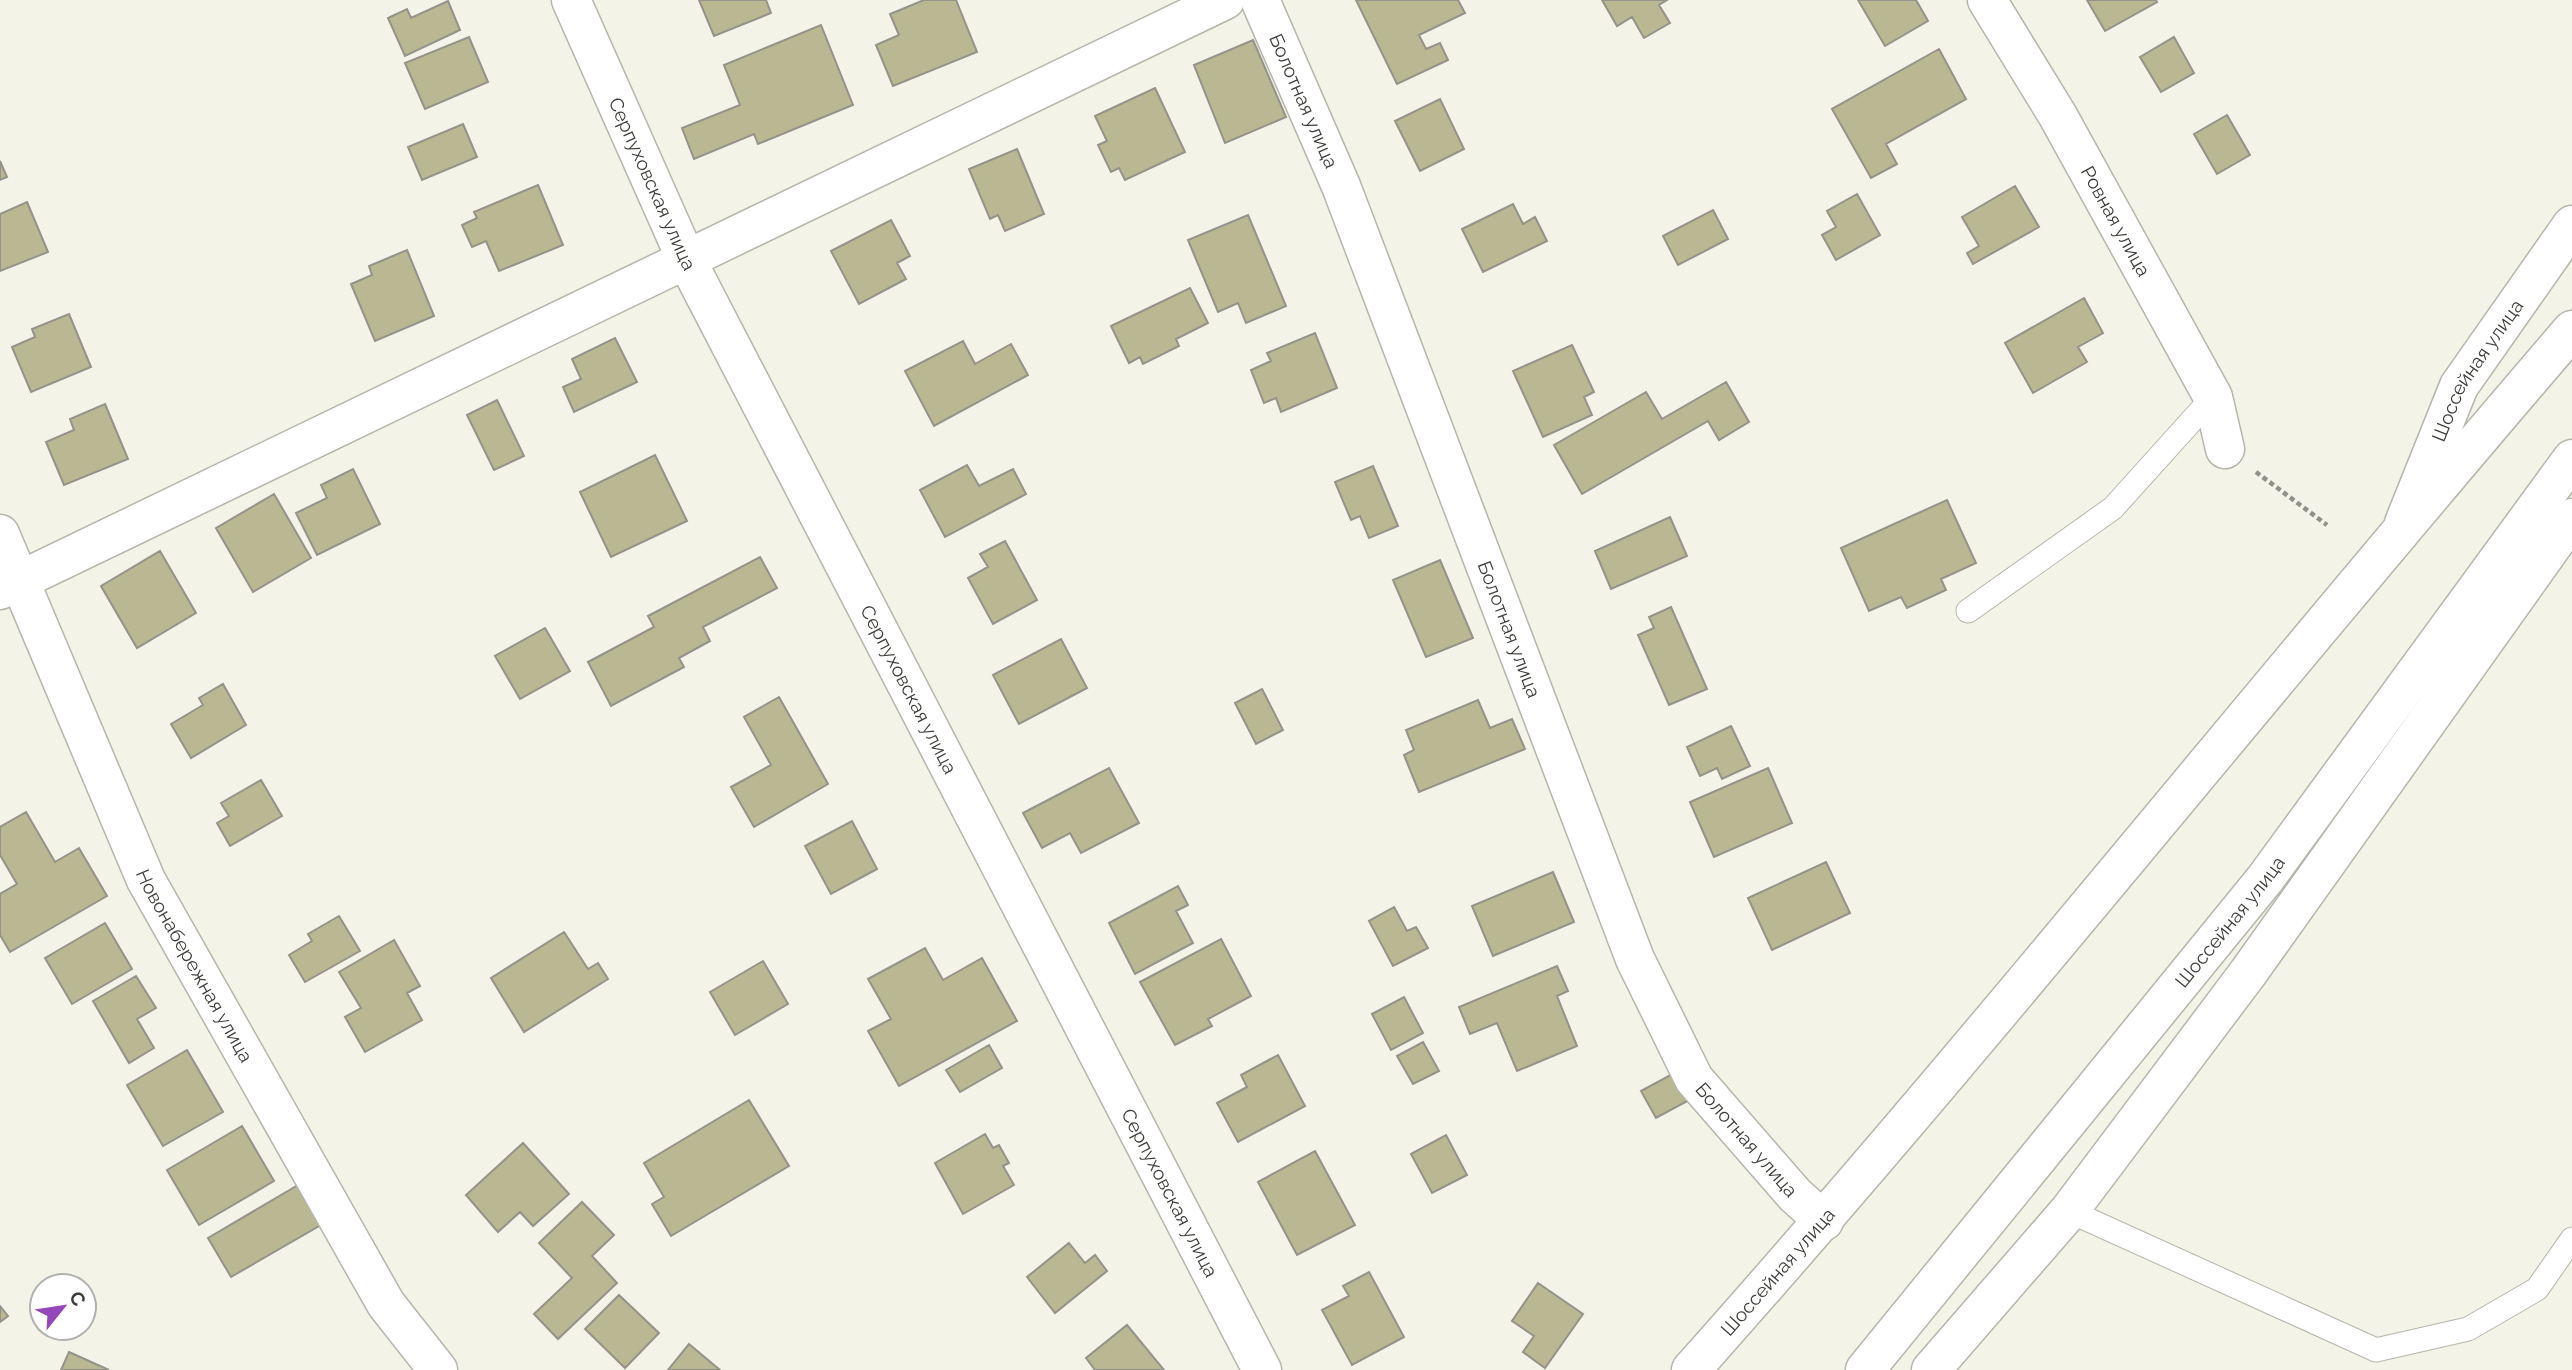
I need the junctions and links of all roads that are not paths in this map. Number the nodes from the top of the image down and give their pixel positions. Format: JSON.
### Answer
{"nodes":[{"id":1,"x":571,"y":0,"type":"edge"},
{"id":2,"x":1225,"y":0,"type":"edge"},
{"id":3,"x":1260,"y":0,"type":"edge"},
{"id":4,"x":1987,"y":0,"type":"edge"},
{"id":5,"x":2572,"y":225,"type":"edge"},
{"id":6,"x":687,"y":259,"type":"junction"},
{"id":7,"x":2572,"y":330,"type":"edge"},
{"id":8,"x":2213,"y":397,"type":"junction"},
{"id":9,"x":2225,"y":449,"type":"dead end"},
{"id":10,"x":2572,"y":458,"type":"edge"},
{"id":11,"x":2402,"y":528,"type":"junction"},
{"id":12,"x":2569,"y":533,"type":"edge"},
{"id":13,"x":0,"y":534,"type":"edge"},
{"id":14,"x":9,"y":586,"type":"edge"},
{"id":15,"x":1968,"y":611,"type":"dead end"},
{"id":16,"x":2069,"y":1211,"type":"junction"},
{"id":17,"x":1824,"y":1221,"type":"junction"},
{"id":18,"x":2572,"y":1240,"type":"edge"},
{"id":19,"x":438,"y":1370,"type":"edge"},
{"id":20,"x":1262,"y":1370,"type":"edge"},
{"id":21,"x":1691,"y":1370,"type":"edge"},
{"id":22,"x":1865,"y":1370,"type":"edge"},
{"id":23,"x":1931,"y":1370,"type":"edge"}],
"edges":[{"from":1,"to":6,"type":"street","name":"Серпуховская улица"},
{"from":2,"to":6,"type":"street"},
{"from":3,"to":17,"type":"street","name":"Болотная улица"},
{"from":4,"to":8,"type":"street","name":"Ровная улица"},
{"from":5,"to":11,"type":"street","name":"Шоссейная улица"},
{"from":6,"to":14,"type":"street"},
{"from":6,"to":20,"type":"street","name":"Серпуховская улица"},
{"from":7,"to":11,"type":"street","name":"Шоссейная улица"},
{"from":8,"to":9,"type":"street","name":"Ровная улица"},
{"from":8,"to":15,"type":"lane"},
{"from":10,"to":22,"type":"street","name":"Шоссейная улица"},
{"from":11,"to":17,"type":"street","name":"Шоссейная улица"},
{"from":12,"to":16,"type":"street"},
{"from":13,"to":14,"type":"street","name":"Новонабережная улица"},
{"from":14,"to":19,"type":"street","name":"Новонабережная улица"},
{"from":16,"to":18,"type":"lane"},
{"from":16,"to":23,"type":"street"},
{"from":17,"to":21,"type":"street","name":"Шоссейная улица"}]}
